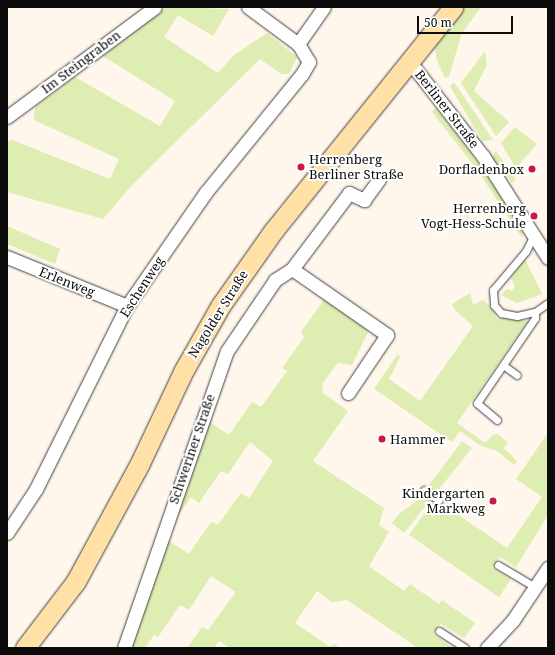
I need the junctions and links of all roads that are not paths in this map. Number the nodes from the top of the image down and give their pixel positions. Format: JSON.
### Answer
{"nodes":[{"id":1,"x":155,"y":7,"type":"edge"},
{"id":2,"x":248,"y":7,"type":"edge"},
{"id":3,"x":324,"y":7,"type":"edge"},
{"id":4,"x":453,"y":7,"type":"edge"},
{"id":5,"x":298,"y":44,"type":"junction"},
{"id":6,"x":410,"y":62,"type":"junction"},
{"id":7,"x":7,"y":117,"type":"edge"},
{"id":8,"x":379,"y":179,"type":"dead end"},
{"id":9,"x":535,"y":234,"type":"junction"},
{"id":10,"x":7,"y":257,"type":"edge"},
{"id":11,"x":548,"y":258,"type":"edge"},
{"id":12,"x":292,"y":268,"type":"junction"},
{"id":13,"x":548,"y":303,"type":"edge"},
{"id":14,"x":127,"y":306,"type":"junction"},
{"id":15,"x":535,"y":312,"type":"junction"},
{"id":16,"x":503,"y":365,"type":"junction"},
{"id":17,"x":517,"y":375,"type":"dead end"},
{"id":18,"x":348,"y":393,"type":"dead end"},
{"id":19,"x":497,"y":420,"type":"dead end"},
{"id":20,"x":424,"y":490,"type":"dead end"},
{"id":21,"x":439,"y":500,"type":"dead end"},
{"id":22,"x":7,"y":533,"type":"edge"},
{"id":23,"x":498,"y":565,"type":"dead end"},
{"id":24,"x":548,"y":568,"type":"edge"},
{"id":25,"x":535,"y":587,"type":"junction"},
{"id":26,"x":439,"y":631,"type":"dead end"},
{"id":27,"x":25,"y":648,"type":"edge"},
{"id":28,"x":124,"y":648,"type":"edge"},
{"id":29,"x":465,"y":648,"type":"edge"},
{"id":30,"x":487,"y":648,"type":"edge"}],
"edges":[{"from":1,"to":7,"type":"street","name":"Im Steingraben"},
{"from":2,"to":5,"type":"street"},
{"from":3,"to":5,"type":"street"},
{"from":4,"to":6,"type":"main road","name":"Nagolder Straße"},
{"from":5,"to":14,"type":"street","name":"Eschenweg"},
{"from":6,"to":9,"type":"street","name":"Berliner Straße"},
{"from":6,"to":27,"type":"main road","name":"Nagolder Straße"},
{"from":8,"to":12,"type":"street","name":"Schweriner Straße"},
{"from":9,"to":11,"type":"street","name":"Berliner Straße"},
{"from":9,"to":15,"type":"lane"},
{"from":10,"to":14,"type":"street","name":"Erlenweg"},
{"from":12,"to":18,"type":"street"},
{"from":12,"to":28,"type":"street","name":"Schweriner Straße"},
{"from":13,"to":15,"type":"lane"},
{"from":14,"to":22,"type":"street","name":"Eschenweg"},
{"from":15,"to":16,"type":"lane"},
{"from":16,"to":17,"type":"lane"},
{"from":16,"to":19,"type":"lane"},
{"from":20,"to":21,"type":"lane"},
{"from":23,"to":25,"type":"lane"},
{"from":24,"to":25,"type":"street"},
{"from":25,"to":30,"type":"street"},
{"from":26,"to":29,"type":"lane"}]}
